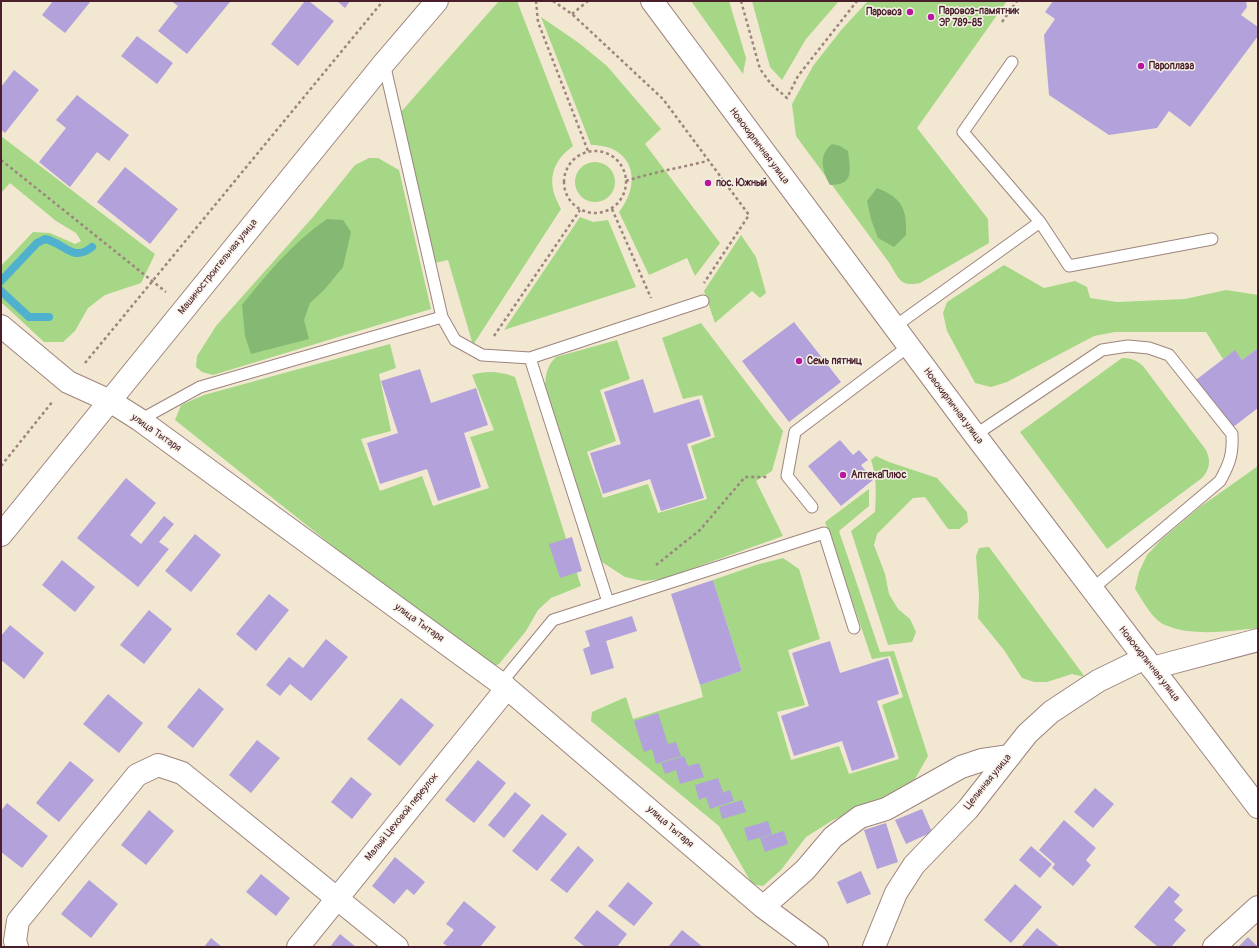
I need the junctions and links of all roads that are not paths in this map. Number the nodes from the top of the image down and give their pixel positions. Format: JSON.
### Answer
{"nodes":[{"id":1,"x":436,"y":1,"type":"edge"},
{"id":2,"x":652,"y":1,"type":"edge"},
{"id":3,"x":1012,"y":62,"type":"dead end"},
{"id":4,"x":384,"y":63,"type":"junction"},
{"id":5,"x":1040,"y":222,"type":"junction"},
{"id":6,"x":1212,"y":239,"type":"dead end"},
{"id":7,"x":703,"y":301,"type":"dead end"},
{"id":8,"x":442,"y":317,"type":"junction"},
{"id":9,"x":1,"y":326,"type":"edge"},
{"id":10,"x":894,"y":327,"type":"junction"},
{"id":11,"x":909,"y":346,"type":"junction"},
{"id":12,"x":530,"y":358,"type":"junction"},
{"id":13,"x":110,"y":401,"type":"junction"},
{"id":14,"x":140,"y":420,"type":"junction"},
{"id":15,"x":975,"y":435,"type":"junction"},
{"id":16,"x":812,"y":507,"type":"dead end"},
{"id":17,"x":1,"y":535,"type":"edge"},
{"id":18,"x":1091,"y":590,"type":"junction"},
{"id":19,"x":608,"y":602,"type":"junction"},
{"id":20,"x":854,"y":628,"type":"dead end"},
{"id":21,"x":1258,"y":640,"type":"edge"},
{"id":22,"x":1148,"y":663,"type":"junction"},
{"id":23,"x":504,"y":686,"type":"junction"},
{"id":24,"x":1010,"y":756,"type":"junction"},
{"id":25,"x":1258,"y":807,"type":"edge"},
{"id":26,"x":336,"y":898,"type":"junction"},
{"id":27,"x":763,"y":907,"type":"junction"},
{"id":28,"x":1258,"y":907,"type":"edge"},
{"id":29,"x":17,"y":947,"type":"edge"},
{"id":30,"x":298,"y":947,"type":"edge"},
{"id":31,"x":397,"y":947,"type":"edge"},
{"id":32,"x":817,"y":947,"type":"edge"},
{"id":33,"x":874,"y":947,"type":"edge"},
{"id":34,"x":1214,"y":947,"type":"edge"}],
"edges":[{"from":1,"to":4,"type":"street","name":"Машиностроительная улица"},
{"from":2,"to":10,"type":"street","name":"Новокирпичная улица"},
{"from":3,"to":5,"type":"lane"},
{"from":4,"to":8,"type":"lane"},
{"from":4,"to":13,"type":"street","name":"Машиностроительная улица"},
{"from":5,"to":6,"type":"lane"},
{"from":5,"to":10,"type":"lane"},
{"from":7,"to":12,"type":"lane"},
{"from":8,"to":12,"type":"lane"},
{"from":8,"to":14,"type":"lane"},
{"from":9,"to":13,"type":"street","name":"улица Тытаря"},
{"from":10,"to":11,"type":"street","name":"Новокирпичная улица"},
{"from":11,"to":15,"type":"street","name":"Новокирпичная улица"},
{"from":11,"to":16,"type":"lane"},
{"from":12,"to":19,"type":"lane"},
{"from":13,"to":14,"type":"street","name":"улица Тытаря"},
{"from":13,"to":17,"type":"street","name":"Машиностроительная улица"},
{"from":14,"to":23,"type":"street","name":"улица Тытаря"},
{"from":15,"to":18,"type":"street","name":"Новокирпичная улица"},
{"from":15,"to":18,"type":"lane"},
{"from":18,"to":22,"type":"street","name":"Новокирпичная улица"},
{"from":19,"to":20,"type":"lane"},
{"from":19,"to":23,"type":"lane"},
{"from":21,"to":22,"type":"street","name":"Целинная улица"},
{"from":22,"to":24,"type":"street","name":"Целинная улица"},
{"from":22,"to":25,"type":"street","name":"Новокирпичная улица"},
{"from":23,"to":26,"type":"street","name":"Малый Цеховой переулок"},
{"from":23,"to":27,"type":"street","name":"улица Тытаря"},
{"from":24,"to":27,"type":"street"},
{"from":24,"to":33,"type":"street","name":"Целинная улица"},
{"from":26,"to":29,"type":"street"},
{"from":26,"to":30,"type":"street","name":"Малый Цеховой переулок"},
{"from":26,"to":31,"type":"street"},
{"from":27,"to":32,"type":"street","name":"улица Тытаря"},
{"from":28,"to":34,"type":"street"}]}
